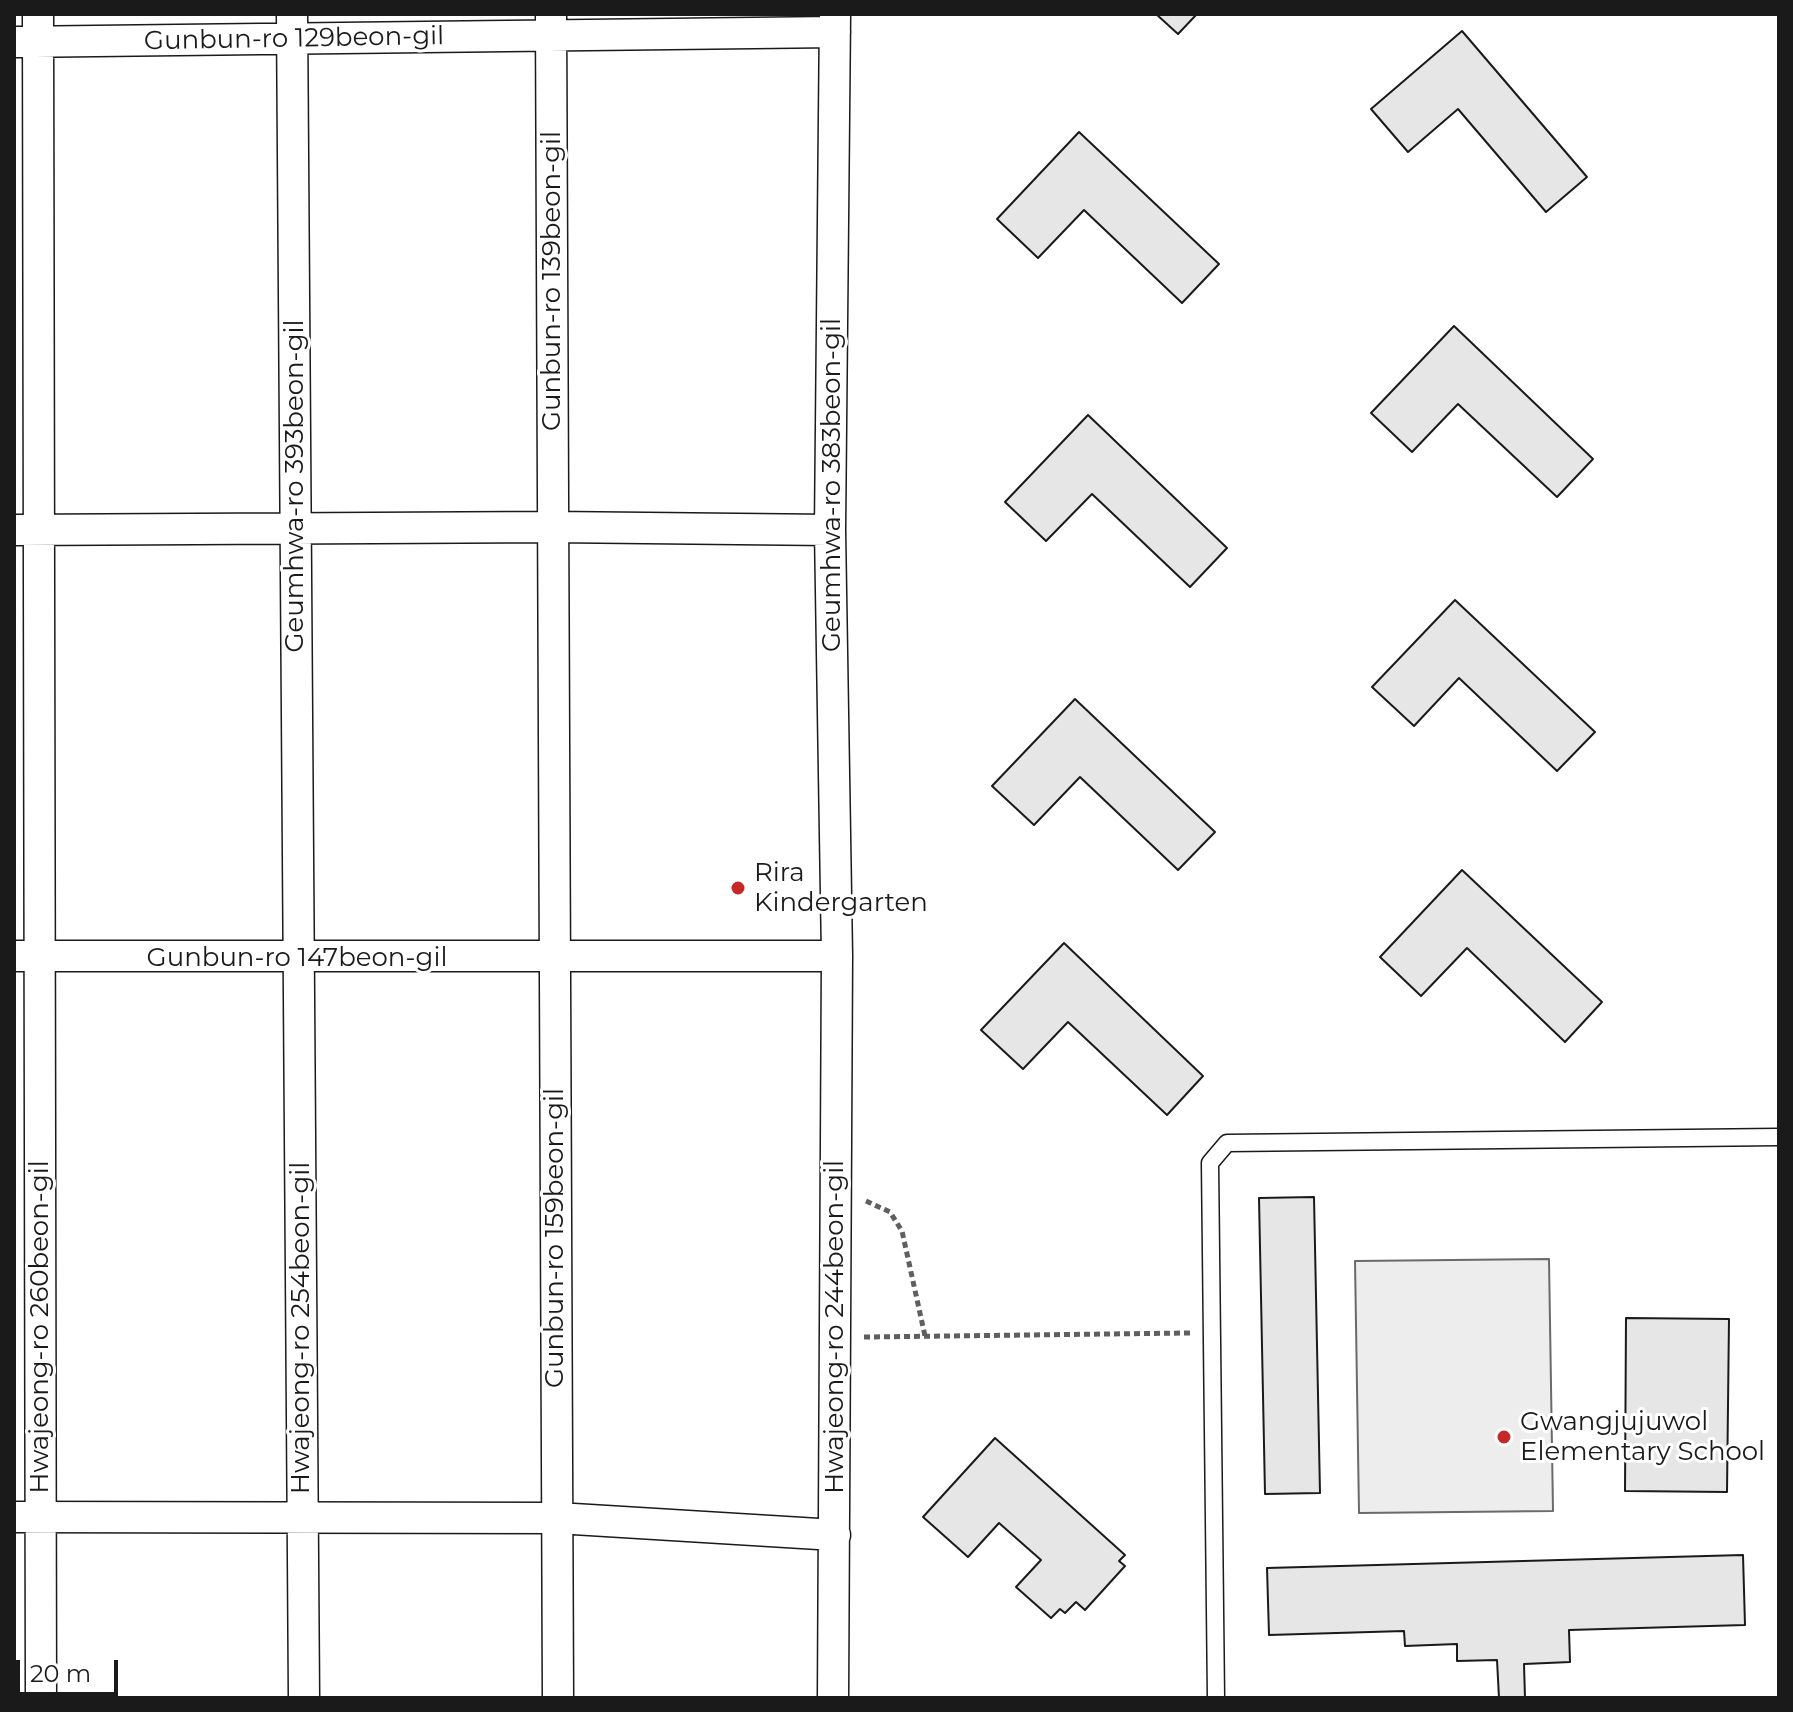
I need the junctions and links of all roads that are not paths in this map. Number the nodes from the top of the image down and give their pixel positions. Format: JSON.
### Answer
{"nodes":[{"id":1,"x":835,"y":23,"type":"edge"},
{"id":2,"x":551,"y":25,"type":"edge"},
{"id":3,"x":292,"y":27,"type":"edge"},
{"id":4,"x":30,"y":33,"type":"edge"},
{"id":5,"x":553,"y":527,"type":"junction"},
{"id":6,"x":295,"y":528,"type":"junction"},
{"id":7,"x":26,"y":530,"type":"edge"},
{"id":8,"x":830,"y":530,"type":"junction"},
{"id":9,"x":27,"y":956,"type":"edge"},
{"id":10,"x":837,"y":956,"type":"junction"},
{"id":11,"x":298,"y":958,"type":"junction"},
{"id":12,"x":554,"y":958,"type":"junction"},
{"id":13,"x":1779,"y":1137,"type":"edge"},
{"id":14,"x":27,"y":1517,"type":"edge"},
{"id":15,"x":302,"y":1517,"type":"junction"},
{"id":16,"x":557,"y":1518,"type":"junction"},
{"id":17,"x":835,"y":1535,"type":"junction"},
{"id":18,"x":41,"y":1698,"type":"edge"},
{"id":19,"x":304,"y":1698,"type":"edge"},
{"id":20,"x":558,"y":1698,"type":"edge"},
{"id":21,"x":833,"y":1698,"type":"edge"},
{"id":22,"x":1216,"y":1698,"type":"edge"}],
"edges":[{"from":1,"to":2,"type":"street","name":"Gunbun-ro 129beon-gil"},
{"from":1,"to":8,"type":"street","name":"Geumhwa-ro 383beon-gil"},
{"from":2,"to":3,"type":"street","name":"Gunbun-ro 129beon-gil"},
{"from":2,"to":5,"type":"street","name":"Gunbun-ro 139beon-gil"},
{"from":3,"to":4,"type":"street","name":"Gunbun-ro 129beon-gil"},
{"from":3,"to":6,"type":"street","name":"Geumhwa-ro 393beon-gil"},
{"from":4,"to":7,"type":"street","name":"Gunbun-ro 129beon-gil"},
{"from":5,"to":6,"type":"street"},
{"from":5,"to":8,"type":"street"},
{"from":5,"to":12,"type":"street"},
{"from":6,"to":7,"type":"street"},
{"from":6,"to":11,"type":"street","name":"Geumhwa-ro 393beon-gil"},
{"from":7,"to":9,"type":"street"},
{"from":8,"to":10,"type":"street","name":"Geumhwa-ro 383beon-gil"},
{"from":9,"to":11,"type":"street","name":"Gunbun-ro 147beon-gil"},
{"from":9,"to":14,"type":"street","name":"Hwajeong-ro 260beon-gil"},
{"from":10,"to":12,"type":"street","name":"Gunbun-ro 147beon-gil"},
{"from":10,"to":17,"type":"street","name":"Hwajeong-ro 244beon-gil"},
{"from":11,"to":12,"type":"street","name":"Gunbun-ro 147beon-gil"},
{"from":11,"to":15,"type":"street","name":"Hwajeong-ro 254beon-gil"},
{"from":12,"to":16,"type":"street","name":"Gunbun-ro 159beon-gil"},
{"from":13,"to":22,"type":"lane"},
{"from":14,"to":15,"type":"street"},
{"from":14,"to":18,"type":"street","name":"Hwajeong-ro 260beon-gil"},
{"from":15,"to":16,"type":"street"},
{"from":15,"to":19,"type":"street","name":"Hwajeong-ro 254beon-gil"},
{"from":16,"to":17,"type":"street"},
{"from":16,"to":20,"type":"street","name":"Gunbun-ro 159beon-gil"},
{"from":17,"to":21,"type":"street","name":"Hwajeong-ro 244beon-gil"}]}
